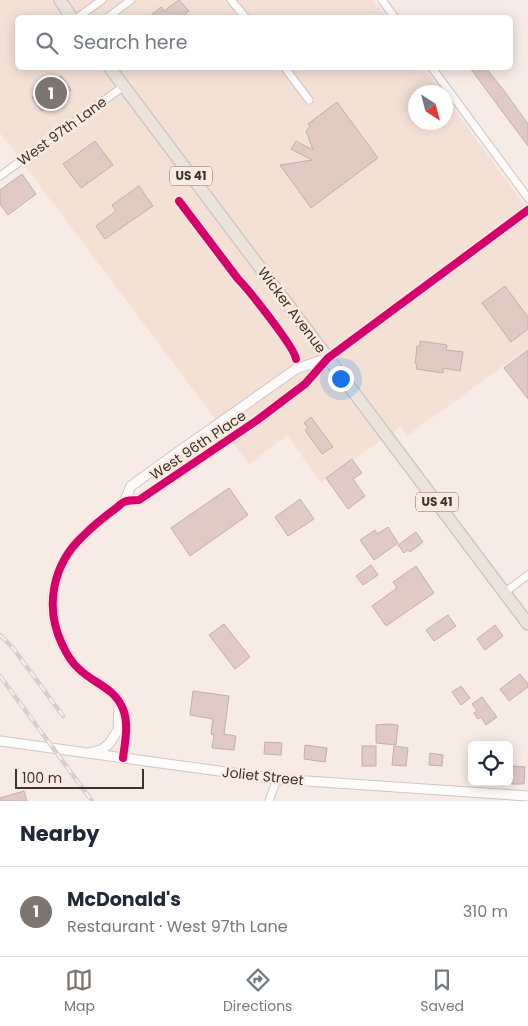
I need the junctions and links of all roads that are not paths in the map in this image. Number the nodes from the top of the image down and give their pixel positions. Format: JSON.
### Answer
{"nodes":[{"id":1,"x":60,"y":0,"type":"edge"},
{"id":2,"x":102,"y":0,"type":"edge"},
{"id":3,"x":130,"y":0,"type":"edge"},
{"id":4,"x":232,"y":0,"type":"edge"},
{"id":5,"x":382,"y":0,"type":"edge"},
{"id":6,"x":70,"y":15,"type":"edge"},
{"id":7,"x":81,"y":15,"type":"edge"},
{"id":8,"x":111,"y":15,"type":"edge"},
{"id":9,"x":244,"y":15,"type":"edge"},
{"id":10,"x":392,"y":15,"type":"edge"},
{"id":11,"x":112,"y":70,"type":"edge"},
{"id":12,"x":286,"y":70,"type":"edge"},
{"id":13,"x":433,"y":70,"type":"edge"},
{"id":14,"x":124,"y":86,"type":"junction"},
{"id":15,"x":309,"y":100,"type":"dead end"},
{"id":16,"x":0,"y":176,"type":"edge"},
{"id":17,"x":528,"y":198,"type":"edge"},
{"id":18,"x":528,"y":210,"type":"edge"},
{"id":19,"x":328,"y":358,"type":"junction"},
{"id":20,"x":124,"y":502,"type":"junction"},
{"id":21,"x":528,"y":574,"type":"edge"},
{"id":22,"x":504,"y":593,"type":"junction"},
{"id":23,"x":528,"y":624,"type":"edge"},
{"id":24,"x":119,"y":701,"type":"junction"},
{"id":25,"x":0,"y":741,"type":"edge"},
{"id":26,"x":86,"y":753,"type":"junction"},
{"id":27,"x":123,"y":758,"type":"junction"},
{"id":28,"x":277,"y":779,"type":"junction"},
{"id":29,"x":528,"y":796,"type":"edge"},
{"id":30,"x":269,"y":801,"type":"edge"}],
"edges":[{"from":1,"to":6,"type":"highway"},
{"from":2,"to":7,"type":"street"},
{"from":3,"to":8,"type":"street"},
{"from":4,"to":9,"type":"street"},
{"from":5,"to":10,"type":"street"},
{"from":11,"to":14,"type":"highway","name":"Wicker Avenue","number":"US 41"},
{"from":12,"to":15,"type":"street"},
{"from":13,"to":17,"type":"street"},
{"from":14,"to":16,"type":"street","name":"West 97th Lane"},
{"from":14,"to":19,"type":"highway","name":"Wicker Avenue","number":"US 41"},
{"from":18,"to":19,"type":"street","name":"West 96th Place"},
{"from":19,"to":20,"type":"street","name":"West 96th Place"},
{"from":19,"to":20,"type":"street","name":"West 96th Place"},
{"from":19,"to":22,"type":"highway","name":"Wicker Avenue","number":"US 41"},
{"from":20,"to":24,"type":"street","name":"West 96th Place"},
{"from":21,"to":22,"type":"street"},
{"from":22,"to":23,"type":"highway","name":"Wicker Avenue","number":"US 41"},
{"from":24,"to":26,"type":"street"},
{"from":24,"to":27,"type":"street"},
{"from":25,"to":26,"type":"street","name":"Joliet Street"},
{"from":26,"to":27,"type":"street","name":"Joliet Street"},
{"from":27,"to":28,"type":"street","name":"Joliet Street"},
{"from":28,"to":29,"type":"street","name":"Joliet Street"},
{"from":28,"to":30,"type":"street"}]}
